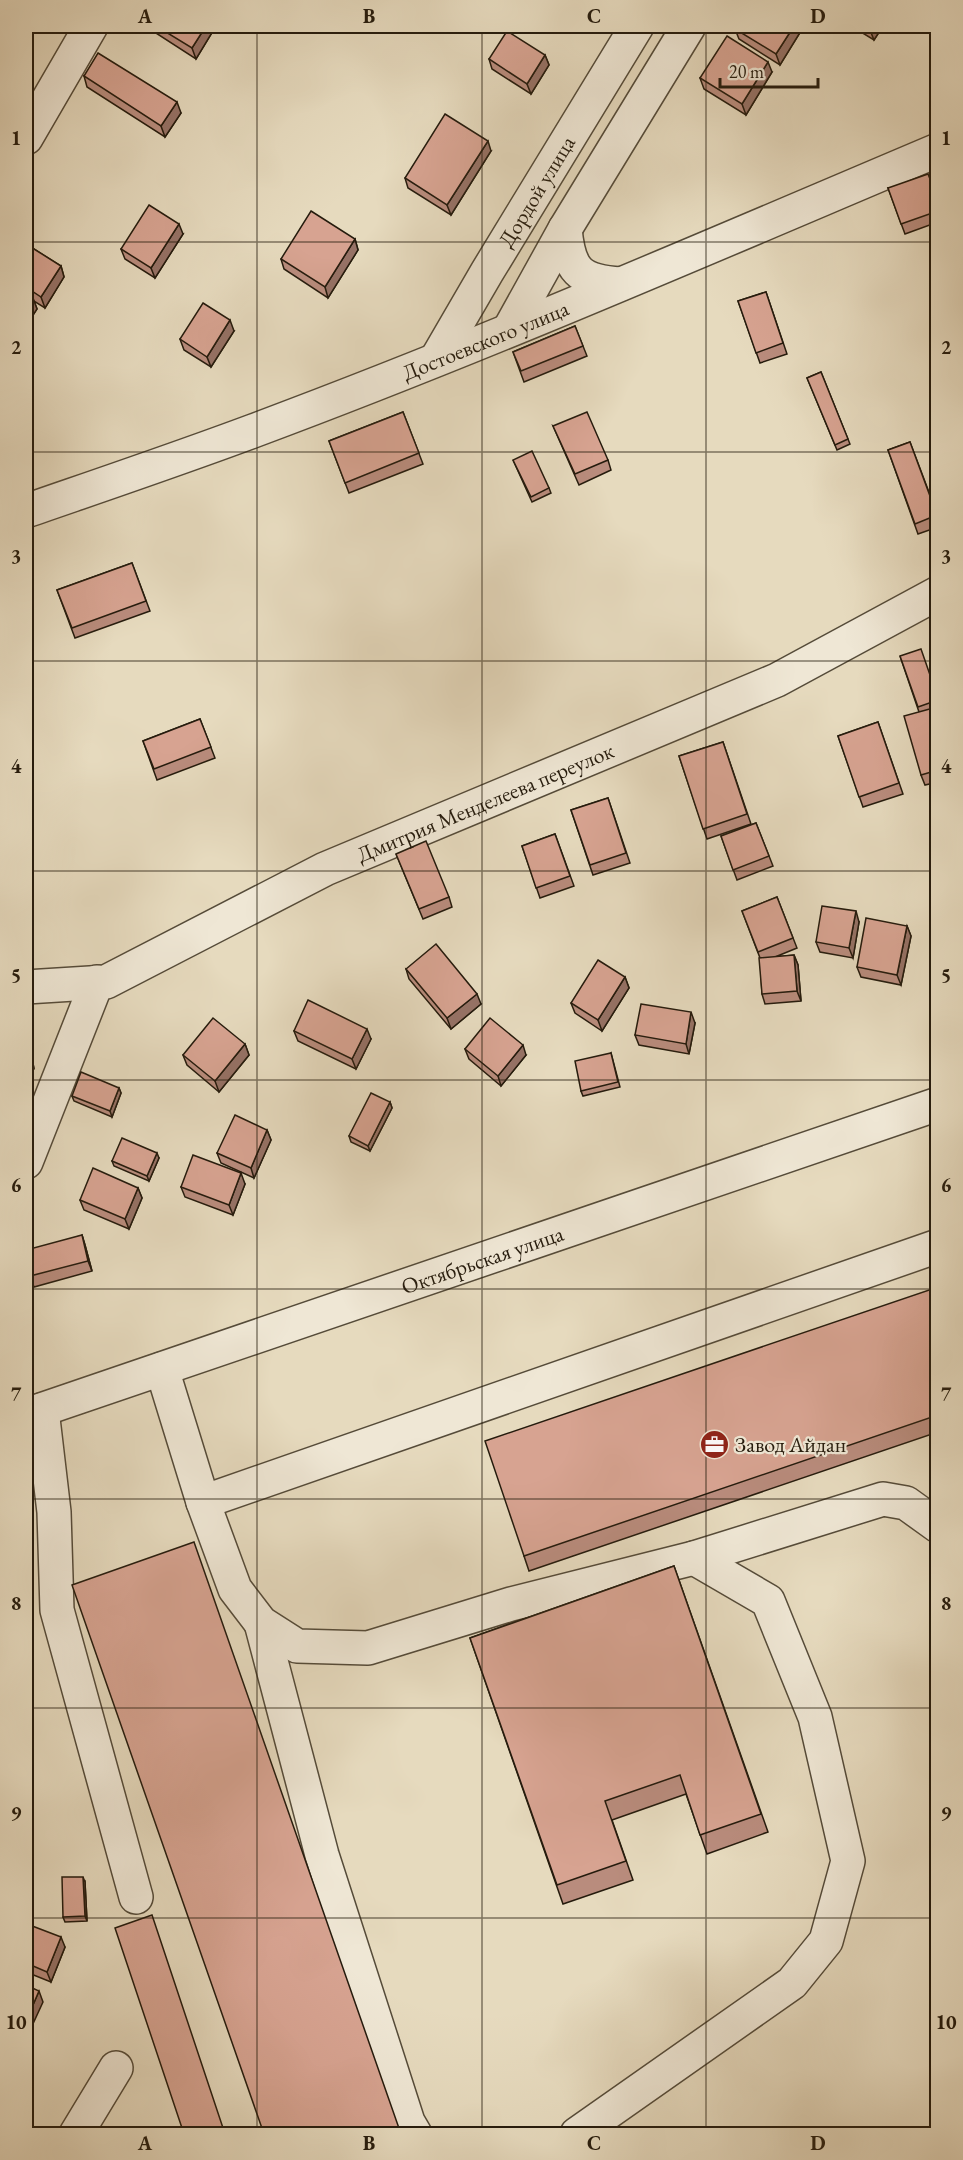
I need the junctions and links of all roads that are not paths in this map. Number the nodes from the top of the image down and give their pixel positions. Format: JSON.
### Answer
{"nodes":[{"id":1,"x":92,"y":26,"type":"edge"},
{"id":2,"x":637,"y":26,"type":"edge"},
{"id":3,"x":689,"y":26,"type":"edge"},
{"id":4,"x":26,"y":138,"type":"edge"},
{"id":5,"x":938,"y":150,"type":"edge"},
{"id":6,"x":565,"y":229,"type":"junction"},
{"id":7,"x":487,"y":272,"type":"junction"},
{"id":8,"x":620,"y":284,"type":"junction"},
{"id":9,"x":509,"y":330,"type":"junction"},
{"id":10,"x":437,"y":358,"type":"junction"},
{"id":11,"x":26,"y":511,"type":"edge"},
{"id":12,"x":938,"y":593,"type":"edge"},
{"id":13,"x":97,"y":982,"type":"junction"},
{"id":14,"x":26,"y":987,"type":"edge"},
{"id":15,"x":938,"y":1104,"type":"edge"},
{"id":16,"x":26,"y":1162,"type":"edge"},
{"id":17,"x":938,"y":1246,"type":"edge"},
{"id":18,"x":162,"y":1369,"type":"junction"},
{"id":19,"x":34,"y":1412,"type":"edge"},
{"id":20,"x":203,"y":1502,"type":"junction"},
{"id":21,"x":938,"y":1526,"type":"edge"},
{"id":22,"x":693,"y":1558,"type":"junction"},
{"id":23,"x":261,"y":1623,"type":"junction"},
{"id":24,"x":136,"y":1898,"type":"dead end"},
{"id":25,"x":116,"y":2068,"type":"dead end"},
{"id":26,"x":76,"y":2134,"type":"edge"},
{"id":27,"x":415,"y":2134,"type":"edge"},
{"id":28,"x":577,"y":2134,"type":"edge"}],
"edges":[{"from":1,"to":4,"type":"street"},
{"from":2,"to":7,"type":"street","name":"Дордой улица"},
{"from":3,"to":6,"type":"street","name":"Дордой улица"},
{"from":5,"to":8,"type":"street","name":"Достоевского улица"},
{"from":6,"to":8,"type":"street"},
{"from":6,"to":9,"type":"street","name":"Дордой улица"},
{"from":7,"to":9,"type":"street"},
{"from":7,"to":10,"type":"street","name":"Дордой улица"},
{"from":8,"to":9,"type":"street","name":"Достоевского улица"},
{"from":9,"to":10,"type":"street","name":"Достоевского улица"},
{"from":10,"to":11,"type":"street","name":"Достоевского улица"},
{"from":12,"to":13,"type":"street","name":"Дмитрия Менделеева переулок"},
{"from":13,"to":14,"type":"street","name":"Дмитрия Менделеева переулок"},
{"from":13,"to":16,"type":"street"},
{"from":15,"to":18,"type":"street","name":"Октябрьская улица"},
{"from":17,"to":20,"type":"street"},
{"from":18,"to":19,"type":"street","name":"Октябрьская улица"},
{"from":18,"to":20,"type":"street"},
{"from":19,"to":24,"type":"street"},
{"from":20,"to":23,"type":"street"},
{"from":21,"to":22,"type":"street"},
{"from":22,"to":23,"type":"street"},
{"from":22,"to":28,"type":"street"},
{"from":23,"to":27,"type":"street"},
{"from":25,"to":26,"type":"street"}]}
